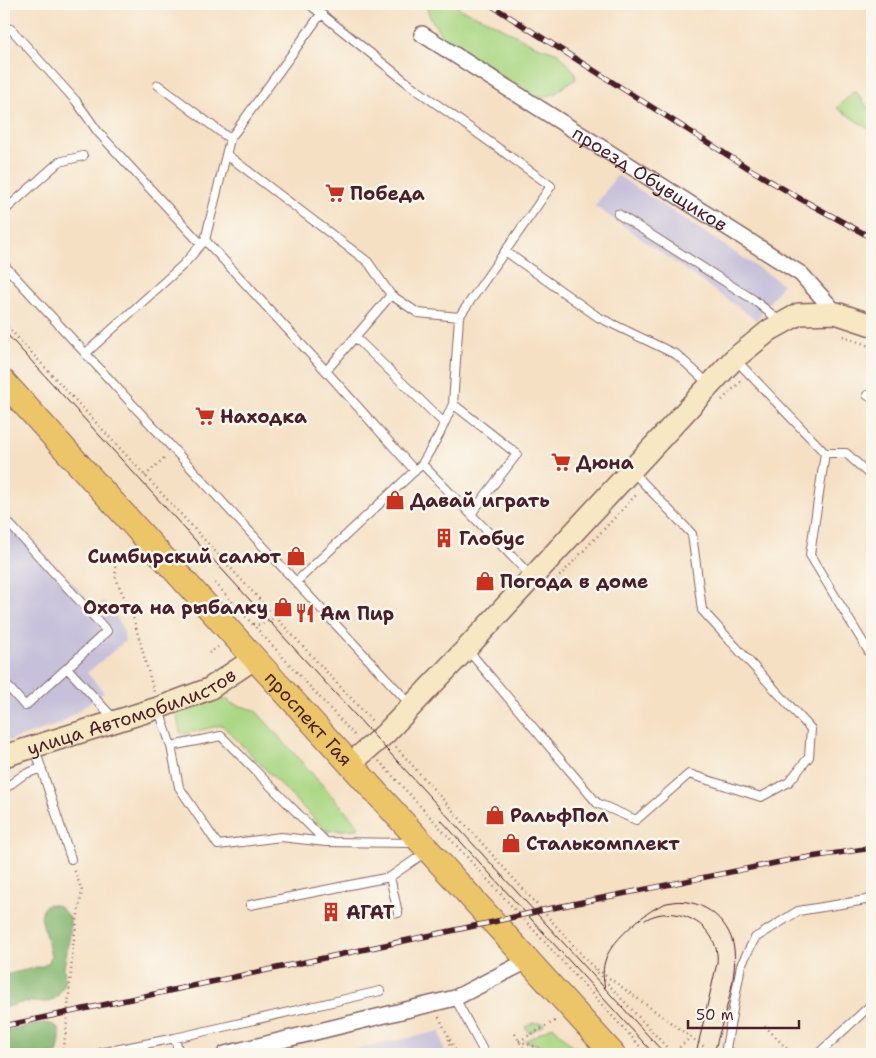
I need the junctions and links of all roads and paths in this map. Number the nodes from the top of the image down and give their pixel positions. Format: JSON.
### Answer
{"nodes":[{"id":1,"x":309,"y":4,"type":"edge"},
{"id":2,"x":321,"y":14,"type":"junction"},
{"id":3,"x":11,"y":29,"type":"dead end"},
{"id":4,"x":422,"y":34,"type":"dead end"},
{"id":5,"x":158,"y":85,"type":"dead end"},
{"id":6,"x":230,"y":139,"type":"junction"},
{"id":7,"x":227,"y":155,"type":"junction"},
{"id":8,"x":83,"y":156,"type":"dead end"},
{"id":9,"x":4,"y":211,"type":"edge"},
{"id":10,"x":618,"y":214,"type":"dead end"},
{"id":11,"x":203,"y":242,"type":"junction"},
{"id":12,"x":505,"y":251,"type":"junction"},
{"id":13,"x":4,"y":265,"type":"edge"},
{"id":14,"x":391,"y":295,"type":"junction"},
{"id":15,"x":836,"y":313,"type":"junction"},
{"id":16,"x":459,"y":317,"type":"junction"},
{"id":17,"x":4,"y":323,"type":"edge"},
{"id":18,"x":783,"y":323,"type":"junction"},
{"id":19,"x":872,"y":325,"type":"edge"},
{"id":20,"x":841,"y":335,"type":"dead end"},
{"id":21,"x":355,"y":337,"type":"junction"},
{"id":22,"x":872,"y":347,"type":"edge"},
{"id":23,"x":85,"y":354,"type":"junction"},
{"id":24,"x":734,"y":359,"type":"junction"},
{"id":25,"x":326,"y":372,"type":"junction"},
{"id":26,"x":4,"y":382,"type":"edge"},
{"id":27,"x":710,"y":385,"type":"junction"},
{"id":28,"x":453,"y":404,"type":"junction"},
{"id":29,"x":93,"y":421,"type":"dead end"},
{"id":30,"x":444,"y":423,"type":"junction"},
{"id":31,"x":825,"y":453,"type":"junction"},
{"id":32,"x":161,"y":461,"type":"dead end"},
{"id":33,"x":422,"y":464,"type":"junction"},
{"id":34,"x":632,"y":470,"type":"junction"},
{"id":35,"x":415,"y":471,"type":"junction"},
{"id":36,"x":145,"y":476,"type":"dead end"},
{"id":37,"x":872,"y":477,"type":"edge"},
{"id":38,"x":471,"y":514,"type":"junction"},
{"id":39,"x":4,"y":518,"type":"edge"},
{"id":40,"x":114,"y":552,"type":"dead end"},
{"id":41,"x":533,"y":578,"type":"junction"},
{"id":42,"x":296,"y":582,"type":"junction"},
{"id":43,"x":215,"y":583,"type":"dead end"},
{"id":44,"x":275,"y":617,"type":"dead end"},
{"id":45,"x":252,"y":623,"type":"junction"},
{"id":46,"x":218,"y":647,"type":"dead end"},
{"id":47,"x":467,"y":648,"type":"junction"},
{"id":48,"x":209,"y":653,"type":"dead end"},
{"id":49,"x":872,"y":657,"type":"edge"},
{"id":50,"x":255,"y":658,"type":"junction"},
{"id":51,"x":67,"y":668,"type":"junction"},
{"id":52,"x":4,"y":682,"type":"edge"},
{"id":53,"x":412,"y":706,"type":"junction"},
{"id":54,"x":158,"y":708,"type":"junction"},
{"id":55,"x":116,"y":721,"type":"junction"},
{"id":56,"x":171,"y":746,"type":"junction"},
{"id":57,"x":35,"y":747,"type":"junction"},
{"id":58,"x":368,"y":749,"type":"junction"},
{"id":59,"x":4,"y":756,"type":"edge"},
{"id":60,"x":350,"y":764,"type":"junction"},
{"id":61,"x":41,"y":768,"type":"junction"},
{"id":62,"x":4,"y":788,"type":"edge"},
{"id":63,"x":326,"y":842,"type":"junction"},
{"id":64,"x":425,"y":847,"type":"junction"},
{"id":65,"x":71,"y":859,"type":"joint"},
{"id":66,"x":390,"y":877,"type":"junction"},
{"id":67,"x":872,"y":899,"type":"edge"},
{"id":68,"x":250,"y":904,"type":"dead end"},
{"id":69,"x":398,"y":913,"type":"dead end"},
{"id":70,"x":527,"y":961,"type":"junction"},
{"id":71,"x":590,"y":964,"type":"dead end"},
{"id":72,"x":380,"y":991,"type":"dead end"},
{"id":73,"x":455,"y":998,"type":"junction"},
{"id":74,"x":872,"y":1004,"type":"edge"},
{"id":75,"x":433,"y":1005,"type":"junction"},
{"id":76,"x":555,"y":1021,"type":"dead end"},
{"id":77,"x":765,"y":1026,"type":"dead end"},
{"id":78,"x":514,"y":1034,"type":"dead end"},
{"id":79,"x":690,"y":1037,"type":"dead end"},
{"id":80,"x":175,"y":1038,"type":"junction"},
{"id":81,"x":449,"y":1038,"type":"junction"},
{"id":82,"x":519,"y":1041,"type":"junction"},
{"id":83,"x":579,"y":1048,"type":"dead end"},
{"id":84,"x":265,"y":1050,"type":"edge"},
{"id":85,"x":100,"y":1053,"type":"dead end"},
{"id":86,"x":61,"y":1054,"type":"edge"},
{"id":87,"x":179,"y":1054,"type":"edge"},
{"id":88,"x":225,"y":1054,"type":"edge"},
{"id":89,"x":450,"y":1054,"type":"edge"},
{"id":90,"x":457,"y":1054,"type":"edge"},
{"id":91,"x":485,"y":1054,"type":"edge"},
{"id":92,"x":527,"y":1054,"type":"edge"},
{"id":93,"x":554,"y":1054,"type":"edge"},
{"id":94,"x":612,"y":1054,"type":"edge"},
{"id":95,"x":647,"y":1054,"type":"edge"},
{"id":96,"x":673,"y":1054,"type":"edge"},
{"id":97,"x":732,"y":1054,"type":"edge"},
{"id":98,"x":792,"y":1054,"type":"edge"},
{"id":99,"x":818,"y":1054,"type":"edge"}],
"edges":[{"from":1,"to":2,"type":"lane"},
{"from":2,"to":6,"type":"lane"},
{"from":2,"to":12,"type":"lane"},
{"from":3,"to":11,"type":"lane"},
{"from":4,"to":15,"type":"street","name":"проезд Обувщиков"},
{"from":5,"to":6,"type":"lane"},
{"from":6,"to":7,"type":"lane"},
{"from":7,"to":11,"type":"lane"},
{"from":7,"to":14,"type":"lane"},
{"from":8,"to":9,"type":"lane"},
{"from":10,"to":18,"type":"lane"},
{"from":11,"to":23,"type":"lane"},
{"from":11,"to":25,"type":"lane"},
{"from":12,"to":16,"type":"lane"},
{"from":12,"to":27,"type":"lane"},
{"from":13,"to":23,"type":"lane"},
{"from":14,"to":16,"type":"lane"},
{"from":14,"to":21,"type":"lane"},
{"from":15,"to":18,"type":"street"},
{"from":15,"to":19,"type":"street","name":"проезд Обувщиков"},
{"from":16,"to":28,"type":"lane"},
{"from":17,"to":29,"type":"path"},
{"from":18,"to":24,"type":"street"},
{"from":20,"to":22,"type":"path"},
{"from":21,"to":25,"type":"lane"},
{"from":21,"to":30,"type":"lane"},
{"from":23,"to":42,"type":"lane"},
{"from":24,"to":27,"type":"street"},
{"from":24,"to":31,"type":"lane"},
{"from":25,"to":35,"type":"lane"},
{"from":26,"to":50,"type":"main road","name":"проспект Гая"},
{"from":27,"to":34,"type":"street"},
{"from":28,"to":30,"type":"lane"},
{"from":28,"to":38,"type":"lane"},
{"from":30,"to":33,"type":"lane"},
{"from":31,"to":37,"type":"lane"},
{"from":31,"to":49,"type":"lane"},
{"from":32,"to":36,"type":"path"},
{"from":33,"to":35,"type":"lane"},
{"from":33,"to":38,"type":"lane"},
{"from":34,"to":41,"type":"street"},
{"from":34,"to":47,"type":"lane"},
{"from":35,"to":42,"type":"lane"},
{"from":38,"to":41,"type":"lane"},
{"from":39,"to":51,"type":"lane"},
{"from":40,"to":54,"type":"path"},
{"from":41,"to":47,"type":"street"},
{"from":42,"to":53,"type":"lane"},
{"from":43,"to":45,"type":"path"},
{"from":44,"to":45,"type":"path"},
{"from":45,"to":58,"type":"path"},
{"from":46,"to":48,"type":"path"},
{"from":47,"to":53,"type":"street"},
{"from":50,"to":54,"type":"street","name":"улица Автомобилистов"},
{"from":50,"to":60,"type":"main road","name":"проспект Гая"},
{"from":51,"to":52,"type":"lane"},
{"from":51,"to":55,"type":"lane"},
{"from":53,"to":58,"type":"street"},
{"from":54,"to":55,"type":"street","name":"улица Автомобилистов"},
{"from":54,"to":56,"type":"lane"},
{"from":55,"to":57,"type":"street","name":"улица Автомобилистов"},
{"from":56,"to":63,"type":"lane"},
{"from":56,"to":63,"type":"lane"},
{"from":57,"to":59,"type":"street","name":"улица Автомобилистов"},
{"from":57,"to":61,"type":"lane"},
{"from":58,"to":60,"type":"street"},
{"from":58,"to":95,"type":"path"},
{"from":60,"to":64,"type":"main road","name":"проспект Гая"},
{"from":61,"to":62,"type":"lane"},
{"from":61,"to":65,"type":"lane"},
{"from":63,"to":64,"type":"lane"},
{"from":64,"to":66,"type":"lane"},
{"from":64,"to":70,"type":"main road","name":"проспект Гая"},
{"from":65,"to":86,"type":"path"},
{"from":66,"to":68,"type":"lane"},
{"from":66,"to":69,"type":"lane"},
{"from":67,"to":97,"type":"lane"},
{"from":70,"to":73,"type":"street"},
{"from":70,"to":94,"type":"main road","name":"проспект Гая"},
{"from":71,"to":96,"type":"path"},
{"from":72,"to":80,"type":"lane"},
{"from":73,"to":75,"type":"street"},
{"from":73,"to":91,"type":"lane"},
{"from":74,"to":99,"type":"lane"},
{"from":75,"to":81,"type":"path"},
{"from":75,"to":84,"type":"street"},
{"from":76,"to":82,"type":"path"},
{"from":77,"to":98,"type":"path"},
{"from":78,"to":82,"type":"path"},
{"from":79,"to":96,"type":"path"},
{"from":80,"to":85,"type":"lane"},
{"from":80,"to":87,"type":"lane"},
{"from":81,"to":89,"type":"path"},
{"from":81,"to":90,"type":"path"},
{"from":82,"to":92,"type":"path"},
{"from":82,"to":93,"type":"path"},
{"from":83,"to":93,"type":"path"},
{"from":84,"to":88,"type":"street"}]}
